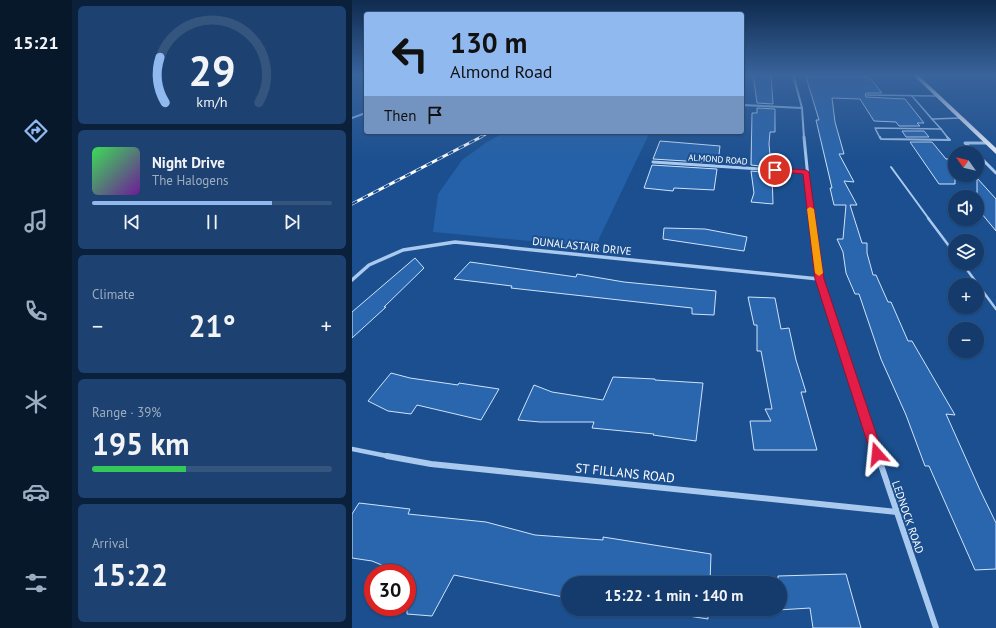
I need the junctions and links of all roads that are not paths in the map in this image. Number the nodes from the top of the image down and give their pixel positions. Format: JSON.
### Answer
{"nodes":[{"id":1,"x":801,"y":103,"type":"edge"},
{"id":2,"x":918,"y":103,"type":"edge"},
{"id":3,"x":944,"y":103,"type":"edge"},
{"id":4,"x":744,"y":105,"type":"edge"},
{"id":5,"x":802,"y":108,"type":"junction"},
{"id":6,"x":960,"y":118,"type":"junction"},
{"id":7,"x":932,"y":119,"type":"junction"},
{"id":8,"x":941,"y":128,"type":"junction"},
{"id":9,"x":986,"y":143,"type":"junction"},
{"id":10,"x":968,"y":146,"type":"edge"},
{"id":11,"x":996,"y":152,"type":"edge"},
{"id":12,"x":653,"y":162,"type":"dead end"},
{"id":13,"x":984,"y":162,"type":"edge"},
{"id":14,"x":891,"y":167,"type":"dead end"},
{"id":15,"x":806,"y":172,"type":"junction"},
{"id":16,"x":996,"y":173,"type":"edge"},
{"id":17,"x":948,"y":244,"type":"edge"},
{"id":18,"x":967,"y":270,"type":"edge"},
{"id":19,"x":820,"y":279,"type":"junction"},
{"id":20,"x":352,"y":280,"type":"edge"},
{"id":21,"x":996,"y":309,"type":"edge"},
{"id":22,"x":352,"y":449,"type":"edge"},
{"id":23,"x":897,"y":512,"type":"junction"},
{"id":24,"x":936,"y":628,"type":"edge"}],
"edges":[{"from":1,"to":5,"type":"street","name":"LEDNOCK ROAD"},
{"from":2,"to":7,"type":"lane"},
{"from":3,"to":6,"type":"main road"},
{"from":4,"to":5,"type":"street"},
{"from":5,"to":15,"type":"street","name":"LEDNOCK ROAD"},
{"from":6,"to":7,"type":"lane"},
{"from":6,"to":9,"type":"main road"},
{"from":7,"to":8,"type":"lane"},
{"from":8,"to":8,"type":"lane"},
{"from":9,"to":10,"type":"street"},
{"from":9,"to":11,"type":"main road"},
{"from":12,"to":15,"type":"street","name":"ALMOND ROAD"},
{"from":13,"to":16,"type":"street"},
{"from":14,"to":17,"type":"lane"},
{"from":15,"to":19,"type":"street","name":"LEDNOCK ROAD"},
{"from":18,"to":21,"type":"lane"},
{"from":19,"to":20,"type":"street","name":"DUNALASTAIR DRIVE"},
{"from":19,"to":23,"type":"street","name":"LEDNOCK ROAD"},
{"from":22,"to":23,"type":"street","name":"ST FILLANS ROAD"},
{"from":23,"to":24,"type":"street","name":"LEDNOCK ROAD"}]}
